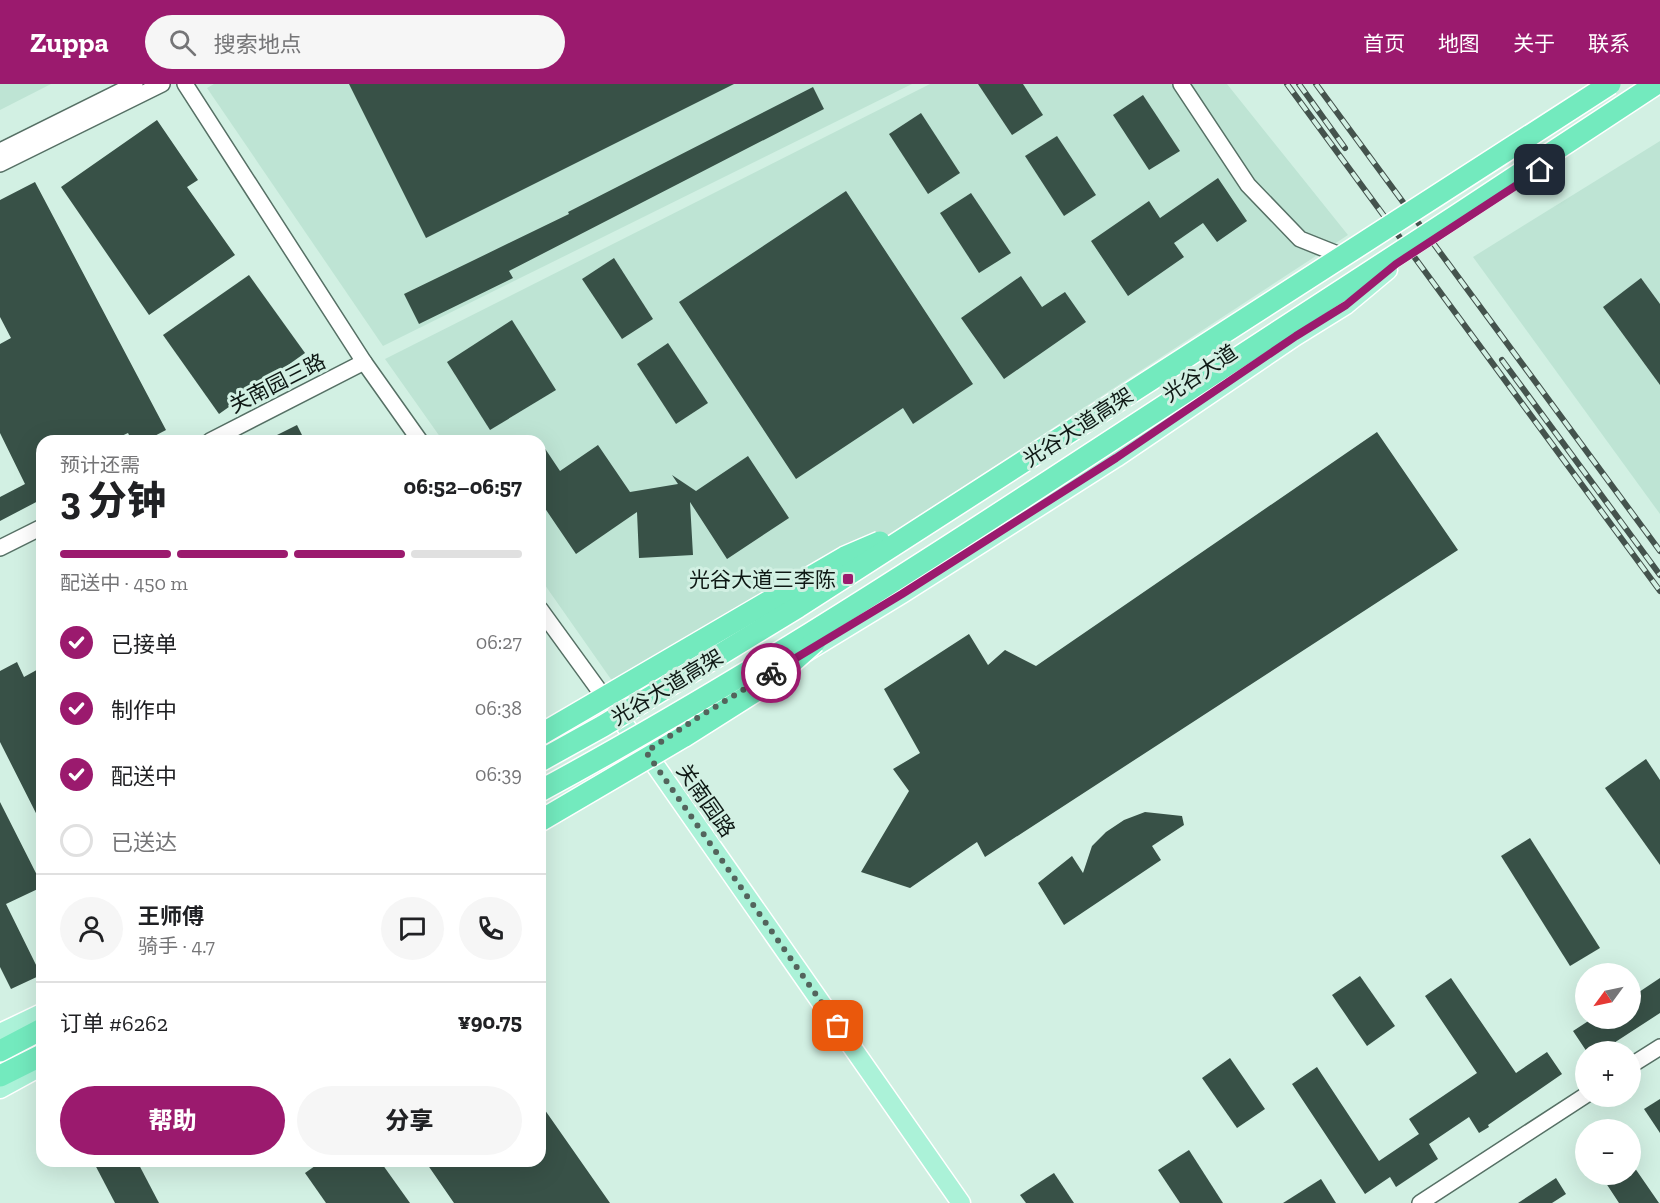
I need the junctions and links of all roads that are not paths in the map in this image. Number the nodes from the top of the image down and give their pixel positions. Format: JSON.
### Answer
{"nodes":[{"id":1,"x":135,"y":84,"type":"edge"},
{"id":2,"x":162,"y":84,"type":"edge"},
{"id":3,"x":185,"y":84,"type":"edge"},
{"id":4,"x":1181,"y":84,"type":"edge"},
{"id":5,"x":1600,"y":84,"type":"edge"},
{"id":6,"x":1610,"y":84,"type":"edge"},
{"id":7,"x":1656,"y":84,"type":"edge"},
{"id":8,"x":1660,"y":90,"type":"edge"},
{"id":9,"x":0,"y":152,"type":"edge"},
{"id":10,"x":0,"y":164,"type":"edge"},
{"id":11,"x":1340,"y":255,"type":"junction"},
{"id":12,"x":364,"y":362,"type":"junction"},
{"id":13,"x":222,"y":435,"type":"edge"},
{"id":14,"x":416,"y":435,"type":"edge"},
{"id":15,"x":933,"y":520,"type":"junction"},
{"id":16,"x":36,"y":530,"type":"edge"},
{"id":17,"x":0,"y":548,"type":"edge"},
{"id":18,"x":854,"y":607,"type":"junction"},
{"id":19,"x":546,"y":617,"type":"edge"},
{"id":20,"x":623,"y":723,"type":"junction"},
{"id":21,"x":546,"y":731,"type":"edge"},
{"id":22,"x":641,"y":755,"type":"junction"},
{"id":23,"x":546,"y":758,"type":"edge"},
{"id":24,"x":546,"y":765,"type":"edge"},
{"id":25,"x":546,"y":788,"type":"edge"},
{"id":26,"x":546,"y":806,"type":"edge"},
{"id":27,"x":546,"y":817,"type":"edge"},
{"id":28,"x":36,"y":1016,"type":"edge"},
{"id":29,"x":36,"y":1030,"type":"edge"},
{"id":30,"x":1,"y":1034,"type":"edge"},
{"id":31,"x":1660,"y":1047,"type":"edge"},
{"id":32,"x":36,"y":1058,"type":"edge"},
{"id":33,"x":1641,"y":1059,"type":"edge"},
{"id":34,"x":36,"y":1069,"type":"edge"},
{"id":35,"x":0,"y":1076,"type":"edge"},
{"id":36,"x":0,"y":1089,"type":"edge"},
{"id":37,"x":1575,"y":1102,"type":"edge"},
{"id":38,"x":950,"y":1203,"type":"edge"},
{"id":39,"x":962,"y":1203,"type":"edge"},
{"id":40,"x":1420,"y":1203,"type":"edge"}],
"edges":[{"from":1,"to":9,"type":"street"},
{"from":2,"to":10,"type":"street"},
{"from":3,"to":12,"type":"street"},
{"from":4,"to":11,"type":"street"},
{"from":5,"to":11,"type":"main road","name":"光谷大道"},
{"from":6,"to":15,"type":"highway","name":"光谷大道高架","bridge":true},
{"from":7,"to":18,"type":"highway","name":"光谷大道高架","bridge":true},
{"from":8,"to":22,"type":"main road","name":"光谷大道"},
{"from":11,"to":20,"type":"main road","name":"光谷大道"},
{"from":12,"to":13,"type":"street","name":"关南园三路"},
{"from":12,"to":14,"type":"street"},
{"from":15,"to":21,"type":"highway","bridge":true},
{"from":15,"to":23,"type":"highway","name":"光谷大道高架","bridge":true},
{"from":16,"to":17,"type":"street"},
{"from":18,"to":25,"type":"highway","name":"光谷大道高架","bridge":true},
{"from":18,"to":27,"type":"highway","bridge":true},
{"from":19,"to":20,"type":"street"},
{"from":20,"to":22,"type":"main road","name":"关南园路"},
{"from":20,"to":24,"type":"main road","name":"光谷大道"},
{"from":22,"to":26,"type":"main road","name":"光谷大道"},
{"from":22,"to":38,"type":"main road","name":"关南园路"},
{"from":22,"to":39,"type":"main road","name":"关南园路"},
{"from":28,"to":30,"type":"main road"},
{"from":29,"to":30,"type":"highway"},
{"from":31,"to":33,"type":"street"},
{"from":32,"to":35,"type":"highway"},
{"from":34,"to":36,"type":"main road"},
{"from":37,"to":40,"type":"street"}]}
